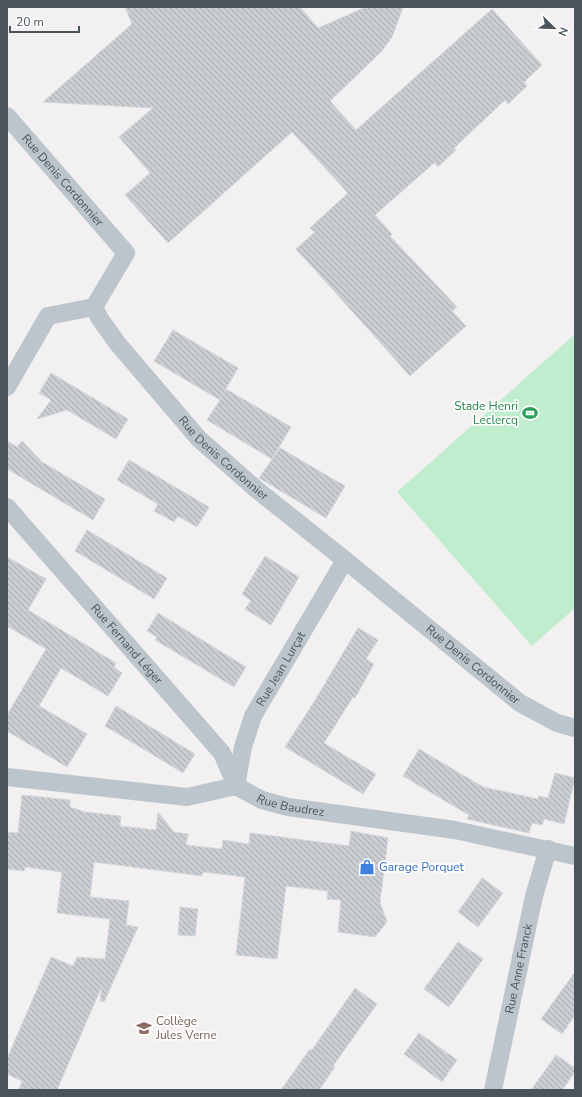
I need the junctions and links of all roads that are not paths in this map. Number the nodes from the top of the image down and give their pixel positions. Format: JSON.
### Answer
{"nodes":[{"id":1,"x":7,"y":116,"type":"edge"},
{"id":2,"x":94,"y":307,"type":"junction"},
{"id":3,"x":7,"y":387,"type":"edge"},
{"id":4,"x":7,"y":508,"type":"edge"},
{"id":5,"x":345,"y":560,"type":"junction"},
{"id":6,"x":575,"y":728,"type":"edge"},
{"id":7,"x":7,"y":777,"type":"edge"},
{"id":8,"x":236,"y":786,"type":"junction"},
{"id":9,"x":548,"y":849,"type":"junction"},
{"id":10,"x":575,"y":856,"type":"edge"},
{"id":11,"x":493,"y":1090,"type":"edge"}],
"edges":[{"from":1,"to":2,"type":"street","name":"Rue Denis Cordonnier"},
{"from":2,"to":3,"type":"street"},
{"from":2,"to":5,"type":"street","name":"Rue Denis Cordonnier"},
{"from":4,"to":8,"type":"street","name":"Rue Fernand Léger"},
{"from":5,"to":6,"type":"street","name":"Rue Denis Cordonnier"},
{"from":5,"to":8,"type":"street","name":"Rue Jean Lurçat"},
{"from":7,"to":8,"type":"street"},
{"from":8,"to":9,"type":"street","name":"Rue Baudrez"},
{"from":9,"to":10,"type":"street","name":"Rue Baudrez"},
{"from":9,"to":11,"type":"street","name":"Rue Anne Franck"}]}
